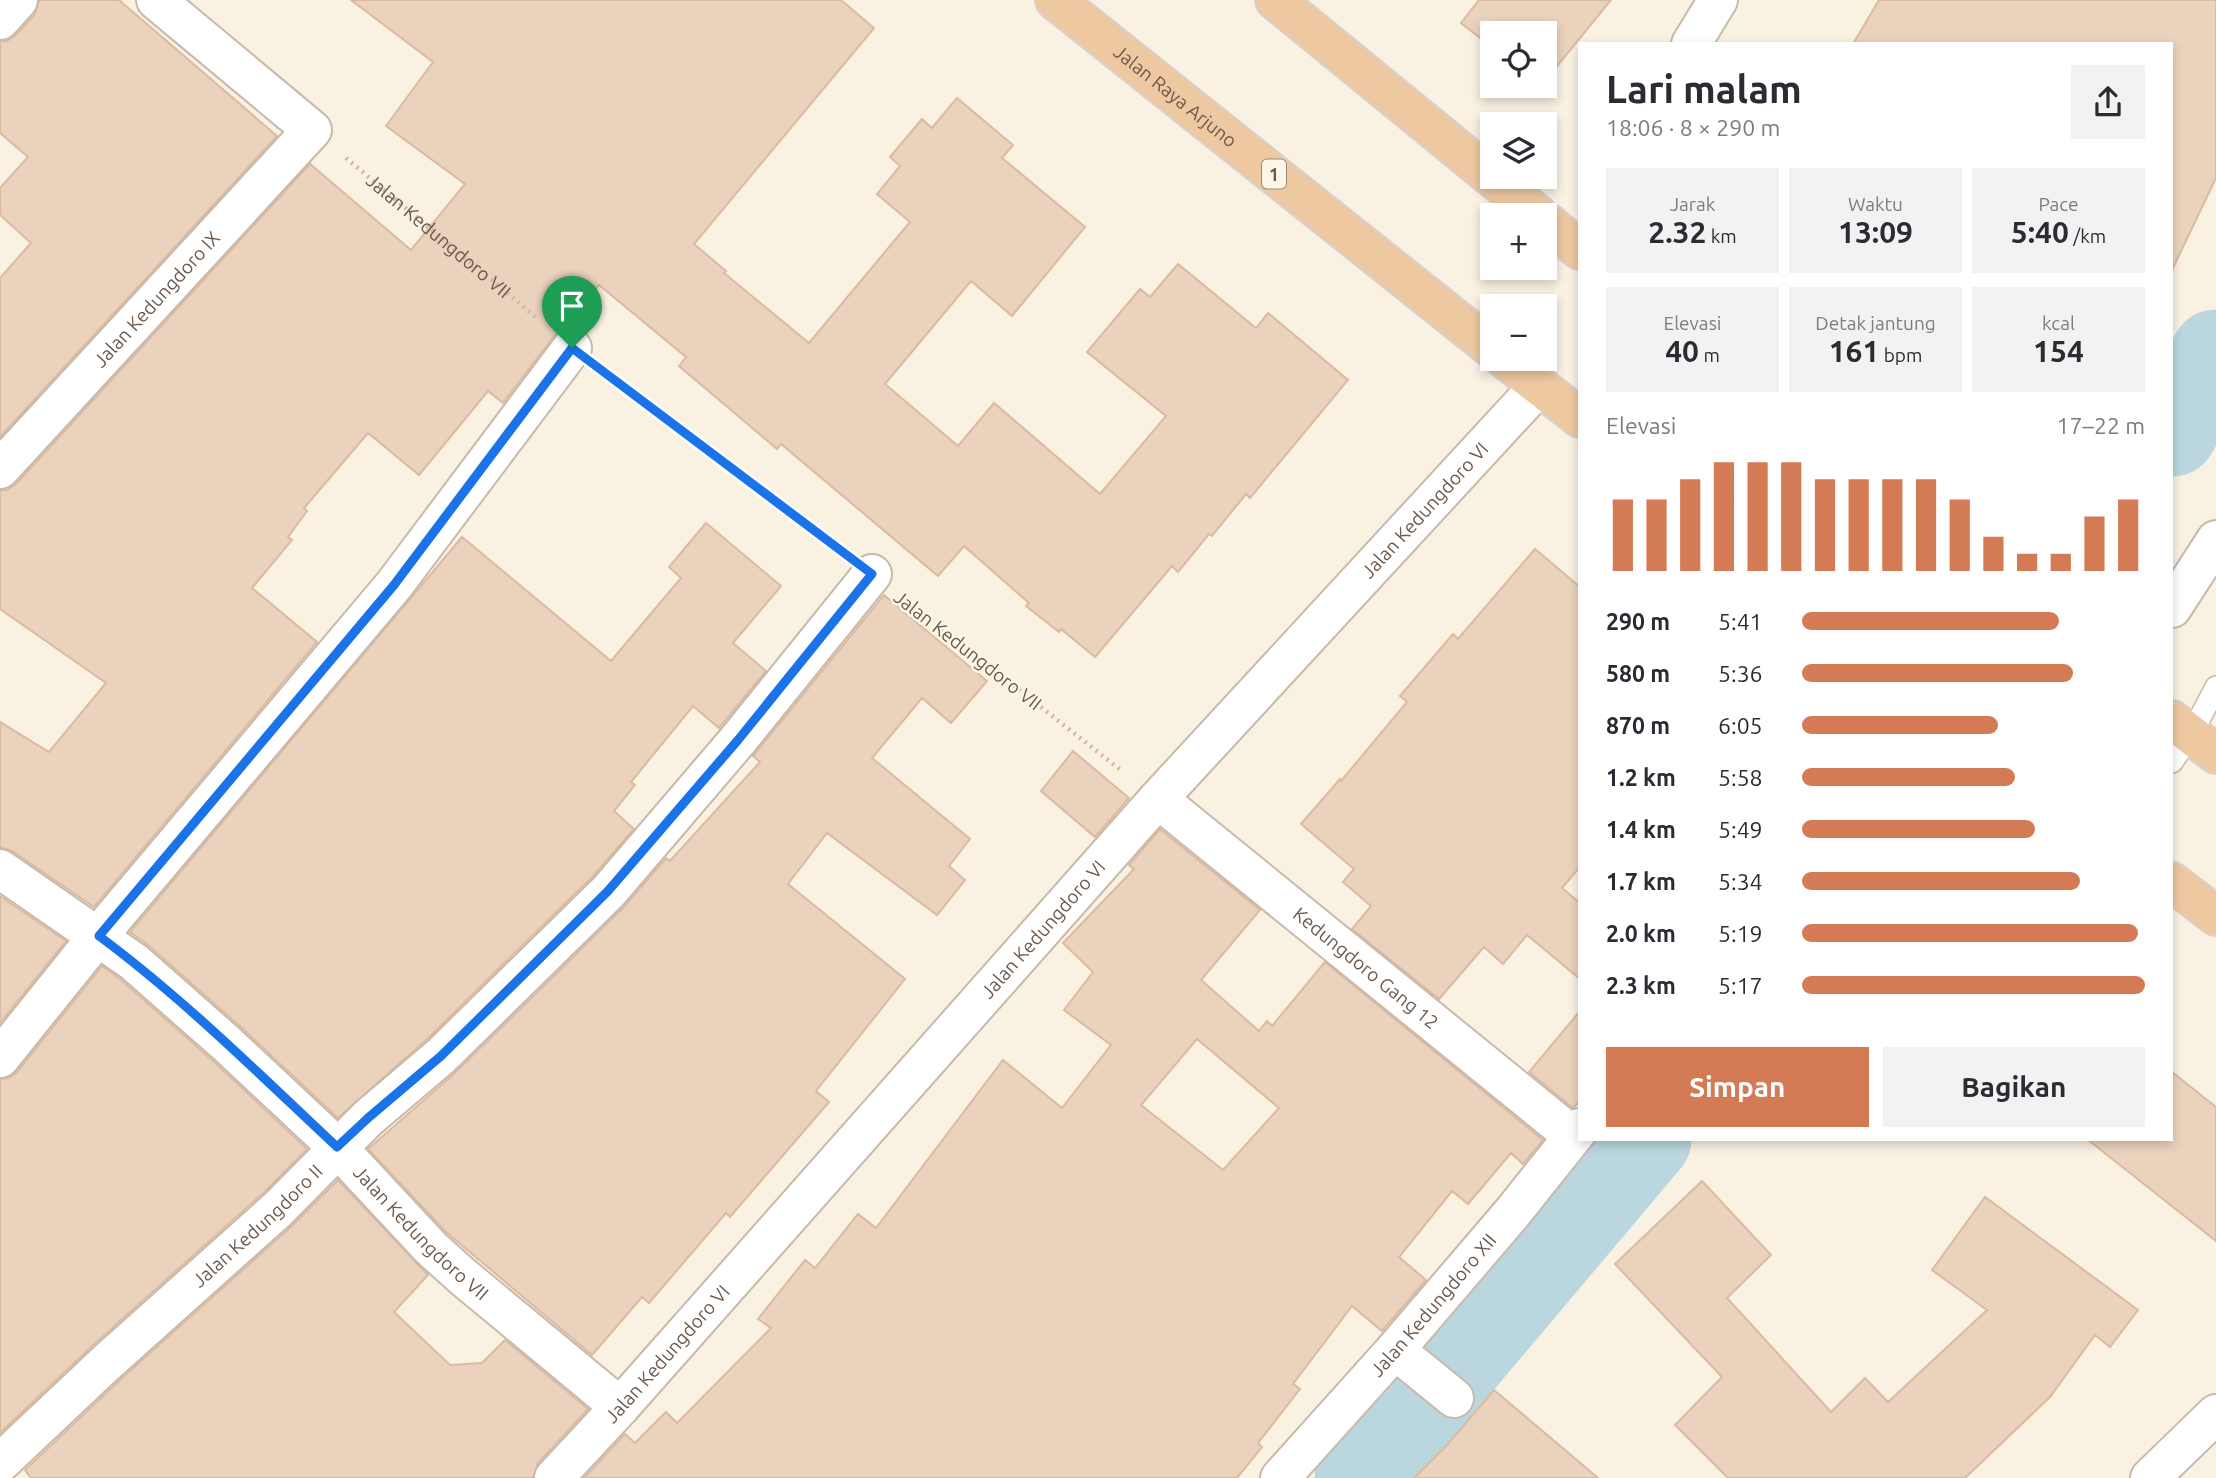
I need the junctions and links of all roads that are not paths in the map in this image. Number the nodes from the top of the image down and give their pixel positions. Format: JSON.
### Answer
{"nodes":[{"id":1,"x":18,"y":0,"type":"edge"},
{"id":2,"x":156,"y":0,"type":"edge"},
{"id":3,"x":1055,"y":0,"type":"edge"},
{"id":4,"x":1275,"y":0,"type":"edge"},
{"id":5,"x":1718,"y":0,"type":"edge"},
{"id":6,"x":0,"y":20,"type":"edge"},
{"id":7,"x":1693,"y":42,"type":"edge"},
{"id":8,"x":1523,"y":203,"type":"edge"},
{"id":9,"x":1480,"y":339,"type":"edge"},
{"id":10,"x":572,"y":348,"type":"road end"},
{"id":11,"x":1520,"y":371,"type":"edge"},
{"id":12,"x":1539,"y":386,"type":"junction"},
{"id":13,"x":1578,"y":416,"type":"edge"},
{"id":14,"x":0,"y":469,"type":"edge"},
{"id":15,"x":2216,"y":540,"type":"edge"},
{"id":16,"x":872,"y":574,"type":"road end"},
{"id":17,"x":2173,"y":606,"type":"edge"},
{"id":18,"x":2216,"y":688,"type":"edge"},
{"id":19,"x":2188,"y":743,"type":"edge"},
{"id":20,"x":1158,"y":799,"type":"junction"},
{"id":21,"x":0,"y":869,"type":"edge"},
{"id":22,"x":2173,"y":883,"type":"edge"},
{"id":23,"x":2216,"y":916,"type":"edge"},
{"id":24,"x":99,"y":936,"type":"junction"},
{"id":25,"x":0,"y":1058,"type":"edge"},
{"id":26,"x":1577,"y":1132,"type":"edge"},
{"id":27,"x":337,"y":1147,"type":"junction"},
{"id":28,"x":1399,"y":1352,"type":"junction"},
{"id":29,"x":1449,"y":1393,"type":"dead end"},
{"id":30,"x":620,"y":1407,"type":"junction"},
{"id":31,"x":2216,"y":1414,"type":"edge"},
{"id":32,"x":0,"y":1463,"type":"edge"},
{"id":33,"x":554,"y":1478,"type":"edge"},
{"id":34,"x":1280,"y":1478,"type":"edge"},
{"id":35,"x":2150,"y":1478,"type":"edge"}],
"edges":[{"from":1,"to":6,"type":"street"},
{"from":2,"to":14,"type":"street","name":"Jalan Kedungdoro IX"},
{"from":3,"to":9,"type":"highway","name":"Jalan Raya Arjuno","number":"1"},
{"from":4,"to":8,"type":"highway"},
{"from":5,"to":7,"type":"street"},
{"from":10,"to":24,"type":"street"},
{"from":11,"to":12,"type":"highway"},
{"from":12,"to":13,"type":"highway"},
{"from":12,"to":20,"type":"street","name":"Jalan Kedungdoro VI"},
{"from":15,"to":17,"type":"street"},
{"from":16,"to":27,"type":"street","name":"Jalan Kedungdoro II"},
{"from":18,"to":19,"type":"lane"},
{"from":20,"to":26,"type":"street","name":"Kedungdoro Gang 12"},
{"from":20,"to":30,"type":"street","name":"Jalan Kedungdoro VI"},
{"from":21,"to":24,"type":"street","name":"Jalan Kedungdoro VII"},
{"from":22,"to":23,"type":"highway"},
{"from":24,"to":25,"type":"street"},
{"from":24,"to":27,"type":"street","name":"Jalan Kedungdoro VII"},
{"from":26,"to":28,"type":"street","name":"Jalan Kedungdoro XII"},
{"from":27,"to":30,"type":"street","name":"Jalan Kedungdoro VII"},
{"from":27,"to":32,"type":"street","name":"Jalan Kedungdoro II"},
{"from":28,"to":29,"type":"street"},
{"from":28,"to":34,"type":"street","name":"Jalan Kedungdoro XII"},
{"from":30,"to":33,"type":"street","name":"Jalan Kedungdoro VI"},
{"from":31,"to":35,"type":"street"}]}
